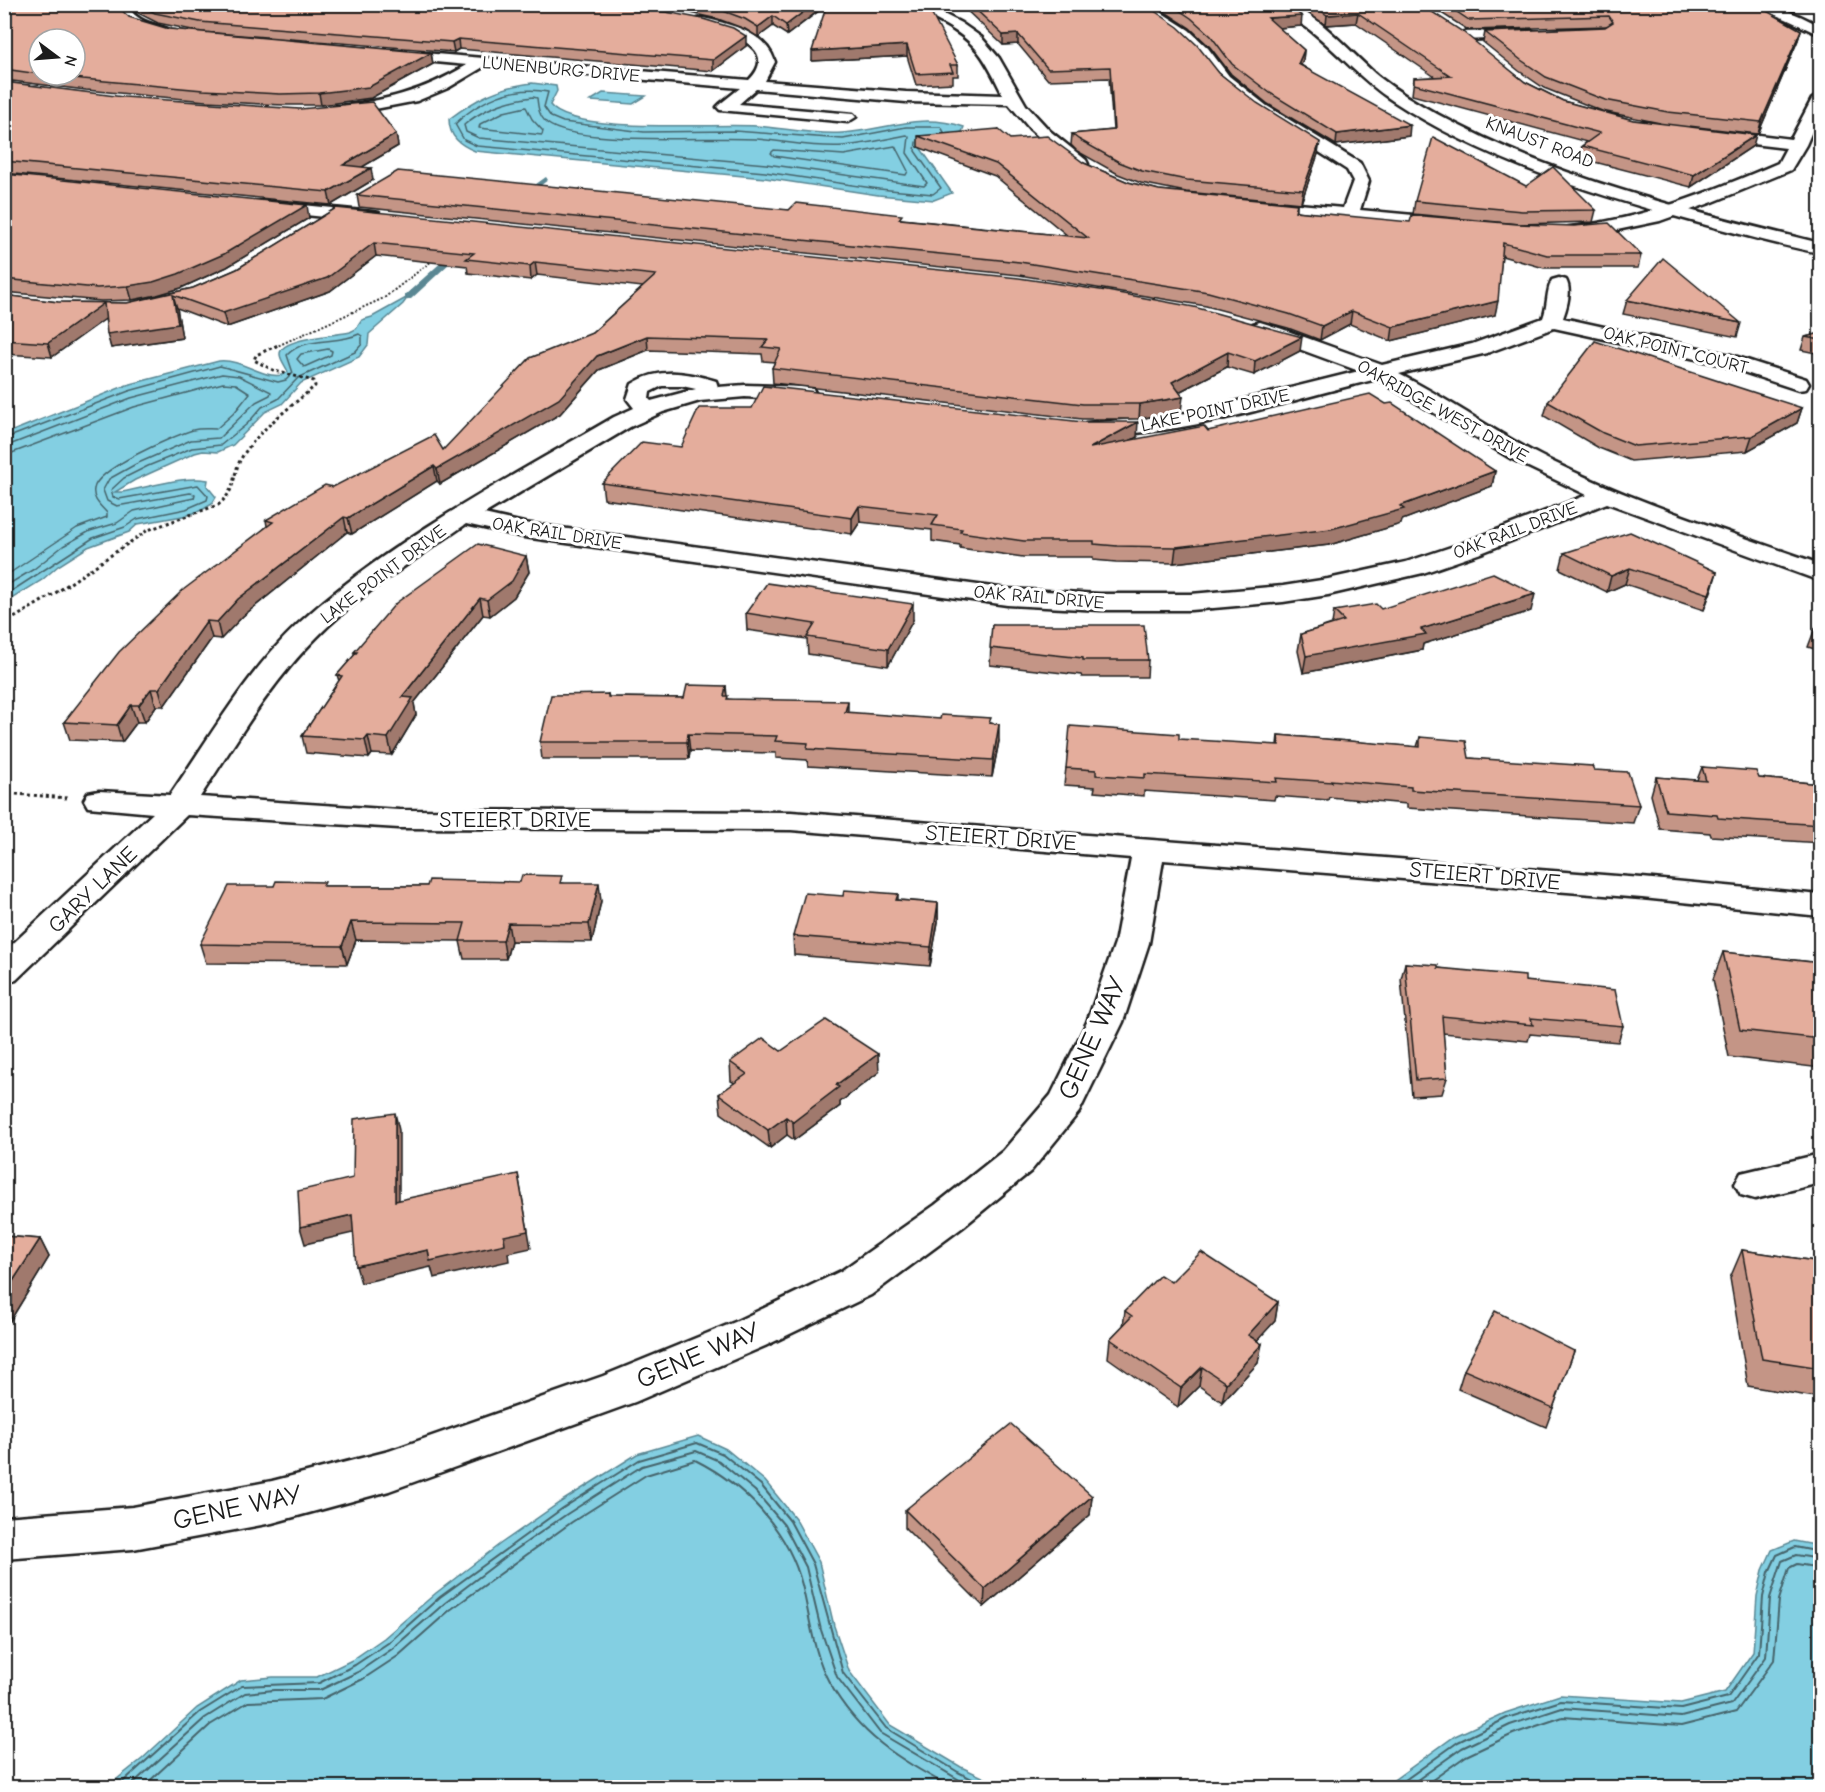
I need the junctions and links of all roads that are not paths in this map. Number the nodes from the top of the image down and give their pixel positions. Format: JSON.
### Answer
{"nodes":[{"id":1,"x":121,"y":4,"type":"edge"},
{"id":2,"x":912,"y":4,"type":"edge"},
{"id":3,"x":1138,"y":4,"type":"edge"},
{"id":4,"x":1279,"y":4,"type":"edge"},
{"id":5,"x":1753,"y":4,"type":"edge"},
{"id":6,"x":1807,"y":6,"type":"edge"},
{"id":7,"x":1774,"y":10,"type":"junction"},
{"id":8,"x":691,"y":19,"type":"edge"},
{"id":9,"x":1448,"y":27,"type":"edge"},
{"id":10,"x":1821,"y":31,"type":"edge"},
{"id":11,"x":1544,"y":33,"type":"edge"},
{"id":12,"x":175,"y":34,"type":"edge"},
{"id":13,"x":1464,"y":36,"type":"junction"},
{"id":14,"x":1482,"y":51,"type":"edge"},
{"id":15,"x":367,"y":53,"type":"edge"},
{"id":16,"x":482,"y":62,"type":"junction"},
{"id":17,"x":753,"y":84,"type":"junction"},
{"id":18,"x":1821,"y":99,"type":"edge"},
{"id":19,"x":1014,"y":100,"type":"junction"},
{"id":20,"x":316,"y":114,"type":"edge"},
{"id":21,"x":848,"y":117,"type":"dead end"},
{"id":22,"x":1698,"y":133,"type":"edge"},
{"id":23,"x":1798,"y":145,"type":"junction"},
{"id":24,"x":1093,"y":172,"type":"edge"},
{"id":25,"x":363,"y":195,"type":"edge"},
{"id":26,"x":239,"y":203,"type":"edge"},
{"id":27,"x":1232,"y":203,"type":"edge"},
{"id":28,"x":1676,"y":210,"type":"junction"},
{"id":29,"x":333,"y":213,"type":"junction"},
{"id":30,"x":1350,"y":213,"type":"junction"},
{"id":31,"x":390,"y":219,"type":"edge"},
{"id":32,"x":1479,"y":226,"type":"edge"},
{"id":33,"x":1552,"y":231,"type":"edge"},
{"id":34,"x":302,"y":232,"type":"edge"},
{"id":35,"x":1821,"y":248,"type":"edge"},
{"id":36,"x":1559,"y":284,"type":"dead end"},
{"id":37,"x":1237,"y":321,"type":"edge"},
{"id":38,"x":1552,"y":322,"type":"junction"},
{"id":39,"x":1379,"y":372,"type":"junction"},
{"id":40,"x":1798,"y":384,"type":"dead end"},
{"id":41,"x":824,"y":397,"type":"edge"},
{"id":42,"x":1071,"y":426,"type":"edge"},
{"id":43,"x":1605,"y":496,"type":"junction"},
{"id":44,"x":462,"y":516,"type":"junction"},
{"id":45,"x":1763,"y":553,"type":"junction"},
{"id":46,"x":1821,"y":563,"type":"edge"},
{"id":47,"x":1821,"y":573,"type":"edge"},
{"id":48,"x":99,"y":800,"type":"road end"},
{"id":49,"x":179,"y":805,"type":"junction"},
{"id":50,"x":1149,"y":849,"type":"junction"},
{"id":51,"x":1821,"y":906,"type":"edge"},
{"id":52,"x":4,"y":972,"type":"edge"},
{"id":53,"x":1821,"y":1169,"type":"edge"},
{"id":54,"x":1755,"y":1184,"type":"dead end"},
{"id":55,"x":4,"y":1538,"type":"edge"}],
"edges":[{"from":1,"to":12,"type":"street"},
{"from":2,"to":19,"type":"street"},
{"from":3,"to":30,"type":"street"},
{"from":4,"to":28,"type":"street","name":"KNAUST ROAD"},
{"from":5,"to":7,"type":"street"},
{"from":6,"to":7,"type":"street"},
{"from":7,"to":10,"type":"street"},
{"from":8,"to":17,"type":"street"},
{"from":9,"to":13,"type":"street"},
{"from":11,"to":13,"type":"street"},
{"from":13,"to":14,"type":"street"},
{"from":15,"to":16,"type":"street","name":"LUNENBURG DRIVE"},
{"from":16,"to":17,"type":"street","name":"LUNENBURG DRIVE"},
{"from":16,"to":20,"type":"street"},
{"from":17,"to":19,"type":"street","name":"LUNENBURG DRIVE"},
{"from":17,"to":21,"type":"street"},
{"from":18,"to":23,"type":"street"},
{"from":19,"to":24,"type":"street"},
{"from":22,"to":23,"type":"street"},
{"from":23,"to":28,"type":"street"},
{"from":25,"to":29,"type":"street"},
{"from":26,"to":29,"type":"street"},
{"from":27,"to":30,"type":"street"},
{"from":28,"to":33,"type":"street"},
{"from":28,"to":35,"type":"street","name":"KNAUST ROAD"},
{"from":29,"to":31,"type":"street"},
{"from":29,"to":34,"type":"street"},
{"from":30,"to":32,"type":"street"},
{"from":36,"to":38,"type":"street"},
{"from":37,"to":39,"type":"street","name":"OAKRIDGE WEST DRIVE"},
{"from":38,"to":39,"type":"street","name":"LAKE POINT DRIVE"},
{"from":38,"to":40,"type":"street","name":"OAK POINT COURT"},
{"from":39,"to":42,"type":"street","name":"LAKE POINT DRIVE"},
{"from":39,"to":43,"type":"street","name":"OAKRIDGE WEST DRIVE"},
{"from":41,"to":44,"type":"street","name":"LAKE POINT DRIVE"},
{"from":43,"to":44,"type":"street","name":"OAK RAIL DRIVE"},
{"from":43,"to":45,"type":"street","name":"OAKRIDGE WEST DRIVE"},
{"from":44,"to":49,"type":"street","name":"LAKE POINT DRIVE"},
{"from":45,"to":46,"type":"street","name":"OAKRIDGE WEST DRIVE"},
{"from":45,"to":47,"type":"street","name":"OAKRIDGE WEST DRIVE"},
{"from":48,"to":49,"type":"street","name":"STEIERT DRIVE"},
{"from":49,"to":50,"type":"street","name":"STEIERT DRIVE"},
{"from":49,"to":52,"type":"street","name":"GARY LANE"},
{"from":50,"to":51,"type":"street","name":"STEIERT DRIVE"},
{"from":50,"to":55,"type":"street","name":"GENE WAY"},
{"from":53,"to":54,"type":"street"}]}
